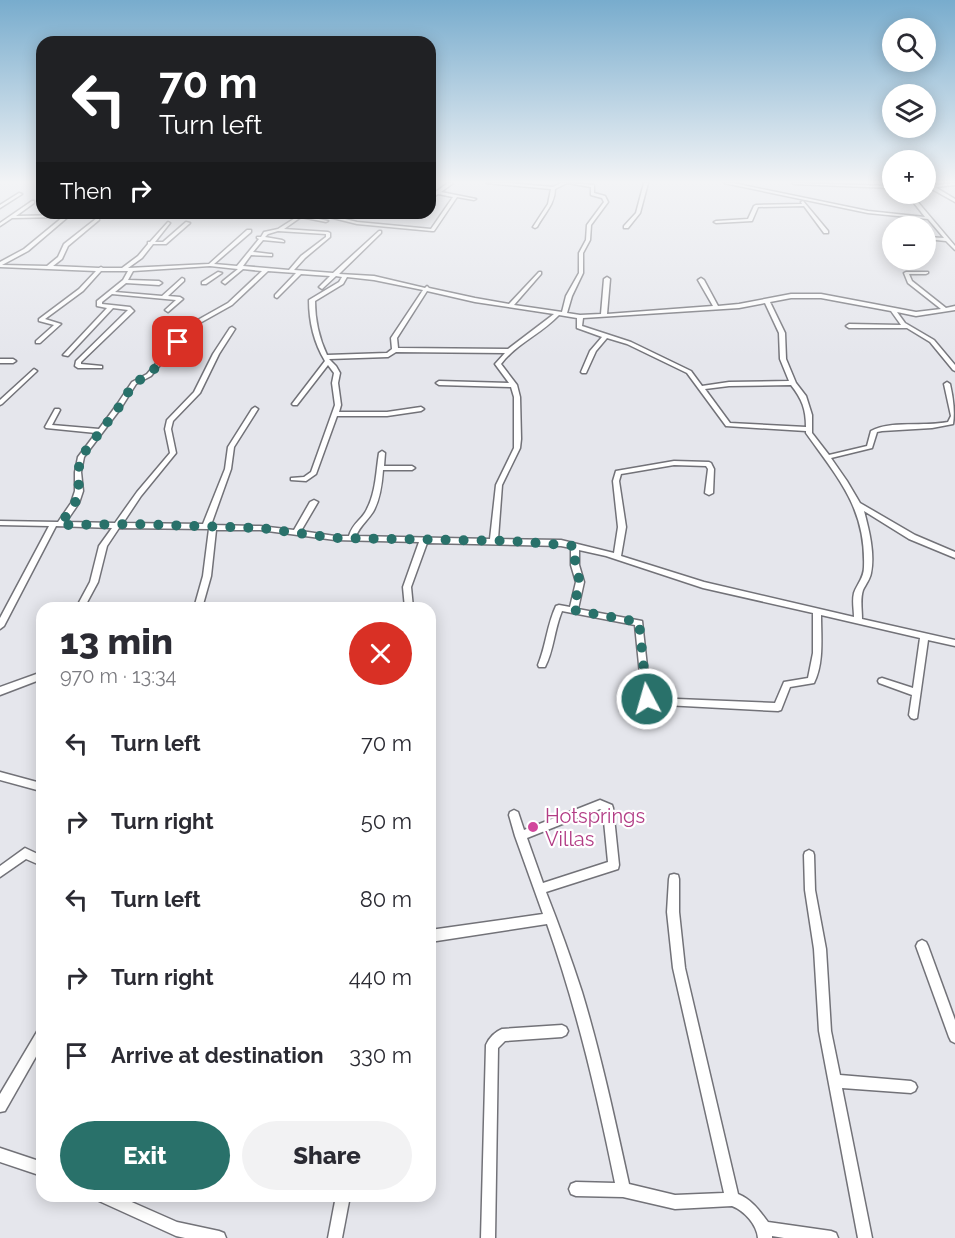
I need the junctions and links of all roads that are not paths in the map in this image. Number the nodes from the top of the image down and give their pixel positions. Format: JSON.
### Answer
{"nodes":[{"id":1,"x":37,"y":241,"type":"edge"},
{"id":2,"x":71,"y":241,"type":"edge"},
{"id":3,"x":167,"y":241,"type":"edge"},
{"id":4,"x":238,"y":241,"type":"edge"},
{"id":5,"x":257,"y":241,"type":"edge"},
{"id":6,"x":323,"y":241,"type":"edge"},
{"id":7,"x":370,"y":241,"type":"edge"},
{"id":8,"x":588,"y":241,"type":"edge"},
{"id":9,"x":150,"y":243,"type":"joint"},
{"id":10,"x":250,"y":253,"type":"junction"},
{"id":11,"x":270,"y":255,"type":"dead end"},
{"id":12,"x":210,"y":265,"type":"junction"},
{"id":13,"x":1,"y":266,"type":"edge"},
{"id":14,"x":224,"y":266,"type":"junction"},
{"id":15,"x":49,"y":267,"type":"junction"},
{"id":16,"x":241,"y":267,"type":"junction"},
{"id":17,"x":101,"y":268,"type":"junction"},
{"id":18,"x":267,"y":269,"type":"junction"},
{"id":19,"x":123,"y":270,"type":"junction"},
{"id":20,"x":130,"y":270,"type":"junction"},
{"id":21,"x":291,"y":271,"type":"junction"},
{"id":22,"x":300,"y":272,"type":"junction"},
{"id":23,"x":220,"y":273,"type":"junction"},
{"id":24,"x":539,"y":273,"type":"dead end"},
{"id":25,"x":926,"y":273,"type":"dead end"},
{"id":26,"x":234,"y":274,"type":"junction"},
{"id":27,"x":335,"y":276,"type":"junction"},
{"id":28,"x":345,"y":276,"type":"junction"},
{"id":29,"x":608,"y":279,"type":"dead end"},
{"id":30,"x":182,"y":280,"type":"dead end"},
{"id":31,"x":701,"y":280,"type":"dead end"},
{"id":32,"x":125,"y":281,"type":"junction"},
{"id":33,"x":225,"y":282,"type":"dead end"},
{"id":34,"x":159,"y":283,"type":"dead end"},
{"id":35,"x":204,"y":283,"type":"dead end"},
{"id":36,"x":322,"y":287,"type":"dead end"},
{"id":37,"x":427,"y":288,"type":"junction"},
{"id":38,"x":113,"y":293,"type":"junction"},
{"id":39,"x":276,"y":296,"type":"dead end"},
{"id":40,"x":164,"y":297,"type":"junction"},
{"id":41,"x":767,"y":301,"type":"junction"},
{"id":42,"x":111,"y":306,"type":"junction"},
{"id":43,"x":510,"y":306,"type":"junction"},
{"id":44,"x":716,"y":307,"type":"junction"},
{"id":45,"x":955,"y":308,"type":"edge"},
{"id":46,"x":168,"y":310,"type":"dead end"},
{"id":47,"x":946,"y":310,"type":"junction"},
{"id":48,"x":894,"y":311,"type":"junction"},
{"id":49,"x":556,"y":315,"type":"junction"},
{"id":50,"x":564,"y":315,"type":"junction"},
{"id":51,"x":604,"y":316,"type":"junction"},
{"id":52,"x":580,"y":317,"type":"junction"},
{"id":53,"x":905,"y":325,"type":"junction"},
{"id":54,"x":849,"y":326,"type":"dead end"},
{"id":55,"x":232,"y":329,"type":"dead end"},
{"id":56,"x":606,"y":335,"type":"junction"},
{"id":57,"x":38,"y":342,"type":"dead end"},
{"id":58,"x":395,"y":350,"type":"junction"},
{"id":59,"x":511,"y":351,"type":"junction"},
{"id":60,"x":66,"y":355,"type":"dead end"},
{"id":61,"x":327,"y":359,"type":"junction"},
{"id":62,"x":0,"y":361,"type":"edge"},
{"id":63,"x":13,"y":361,"type":"dead end"},
{"id":64,"x":100,"y":367,"type":"dead end"},
{"id":65,"x":955,"y":369,"type":"edge"},
{"id":66,"x":34,"y":371,"type":"dead end"},
{"id":67,"x":584,"y":372,"type":"dead end"},
{"id":68,"x":439,"y":382,"type":"dead end"},
{"id":69,"x":794,"y":383,"type":"junction"},
{"id":70,"x":947,"y":384,"type":"dead end"},
{"id":71,"x":514,"y":385,"type":"junction"},
{"id":72,"x":702,"y":388,"type":"junction"},
{"id":73,"x":0,"y":403,"type":"edge"},
{"id":74,"x":295,"y":404,"type":"dead end"},
{"id":75,"x":255,"y":409,"type":"dead end"},
{"id":76,"x":421,"y":409,"type":"dead end"},
{"id":77,"x":57,"y":410,"type":"dead end"},
{"id":78,"x":335,"y":414,"type":"junction"},
{"id":79,"x":808,"y":429,"type":"junction"},
{"id":80,"x":99,"y":430,"type":"junction"},
{"id":81,"x":382,"y":453,"type":"dead end"},
{"id":82,"x":828,"y":458,"type":"junction"},
{"id":83,"x":381,"y":468,"type":"junction"},
{"id":84,"x":412,"y":468,"type":"dead end"},
{"id":85,"x":293,"y":479,"type":"dead end"},
{"id":86,"x":709,"y":493,"type":"dead end"},
{"id":87,"x":314,"y":502,"type":"dead end"},
{"id":88,"x":858,"y":505,"type":"junction"},
{"id":89,"x":0,"y":523,"type":"edge"},
{"id":90,"x":119,"y":524,"type":"junction"},
{"id":91,"x":56,"y":526,"type":"junction"},
{"id":92,"x":210,"y":527,"type":"junction"},
{"id":93,"x":297,"y":532,"type":"junction"},
{"id":94,"x":352,"y":538,"type":"junction"},
{"id":95,"x":424,"y":539,"type":"junction"},
{"id":96,"x":494,"y":541,"type":"junction"},
{"id":97,"x":575,"y":546,"type":"junction"},
{"id":98,"x":955,"y":555,"type":"edge"},
{"id":99,"x":617,"y":557,"type":"junction"},
{"id":100,"x":83,"y":602,"type":"edge"},
{"id":101,"x":200,"y":602,"type":"edge"},
{"id":102,"x":408,"y":602,"type":"edge"},
{"id":103,"x":573,"y":610,"type":"junction"},
{"id":104,"x":818,"y":612,"type":"junction"},
{"id":105,"x":858,"y":619,"type":"junction"},
{"id":106,"x":0,"y":626,"type":"edge"},
{"id":107,"x":924,"y":636,"type":"junction"},
{"id":108,"x":955,"y":643,"type":"edge"},
{"id":109,"x":542,"y":665,"type":"dead end"},
{"id":110,"x":36,"y":677,"type":"edge"},
{"id":111,"x":882,"y":681,"type":"dead end"},
{"id":112,"x":0,"y":691,"type":"edge"},
{"id":113,"x":917,"y":693,"type":"junction"},
{"id":114,"x":914,"y":715,"type":"dead end"},
{"id":115,"x":0,"y":776,"type":"edge"},
{"id":116,"x":36,"y":786,"type":"edge"},
{"id":117,"x":514,"y":815,"type":"dead end"},
{"id":118,"x":520,"y":836,"type":"junction"},
{"id":119,"x":808,"y":855,"type":"dead end"},
{"id":120,"x":36,"y":859,"type":"edge"},
{"id":121,"x":0,"y":872,"type":"edge"},
{"id":122,"x":674,"y":879,"type":"dead end"},
{"id":123,"x":539,"y":889,"type":"junction"},
{"id":124,"x":551,"y":918,"type":"junction"},
{"id":125,"x":436,"y":935,"type":"edge"},
{"id":126,"x":922,"y":946,"type":"dead end"},
{"id":127,"x":562,"y":1031,"type":"dead end"},
{"id":128,"x":955,"y":1037,"type":"edge"},
{"id":129,"x":36,"y":1044,"type":"edge"},
{"id":130,"x":834,"y":1081,"type":"junction"},
{"id":131,"x":911,"y":1087,"type":"dead end"},
{"id":132,"x":0,"y":1106,"type":"edge"},
{"id":133,"x":0,"y":1155,"type":"edge"},
{"id":134,"x":36,"y":1166,"type":"edge"},
{"id":135,"x":576,"y":1189,"type":"dead end"},
{"id":136,"x":622,"y":1190,"type":"junction"},
{"id":137,"x":732,"y":1199,"type":"junction"},
{"id":138,"x":117,"y":1202,"type":"edge"},
{"id":139,"x":342,"y":1202,"type":"edge"},
{"id":140,"x":764,"y":1233,"type":"edge"},
{"id":141,"x":219,"y":1238,"type":"edge"},
{"id":142,"x":335,"y":1238,"type":"edge"},
{"id":143,"x":488,"y":1238,"type":"edge"},
{"id":144,"x":831,"y":1238,"type":"edge"},
{"id":145,"x":865,"y":1238,"type":"edge"}],
"edges":[{"from":1,"to":13,"type":"street"},
{"from":2,"to":15,"type":"street"},
{"from":3,"to":9,"type":"street"},
{"from":4,"to":12,"type":"street"},
{"from":5,"to":10,"type":"street"},
{"from":6,"to":21,"type":"street"},
{"from":7,"to":27,"type":"street"},
{"from":8,"to":50,"type":"street"},
{"from":9,"to":19,"type":"street"},
{"from":10,"to":11,"type":"street"},
{"from":10,"to":16,"type":"street"},
{"from":12,"to":14,"type":"street"},
{"from":12,"to":20,"type":"street"},
{"from":13,"to":15,"type":"street"},
{"from":14,"to":16,"type":"street"},
{"from":14,"to":23,"type":"street"},
{"from":15,"to":17,"type":"street"},
{"from":16,"to":18,"type":"street"},
{"from":16,"to":26,"type":"street"},
{"from":17,"to":19,"type":"street"},
{"from":17,"to":57,"type":"street"},
{"from":18,"to":21,"type":"street"},
{"from":18,"to":80,"type":"street"},
{"from":19,"to":20,"type":"street"},
{"from":20,"to":32,"type":"street"},
{"from":21,"to":22,"type":"street"},
{"from":22,"to":27,"type":"street"},
{"from":22,"to":39,"type":"street"},
{"from":23,"to":26,"type":"street"},
{"from":23,"to":35,"type":"street"},
{"from":24,"to":43,"type":"street"},
{"from":25,"to":47,"type":"street"},
{"from":26,"to":33,"type":"street"},
{"from":27,"to":28,"type":"street"},
{"from":27,"to":36,"type":"street"},
{"from":28,"to":37,"type":"street"},
{"from":28,"to":61,"type":"street"},
{"from":29,"to":51,"type":"street"},
{"from":30,"to":40,"type":"street"},
{"from":31,"to":44,"type":"street"},
{"from":32,"to":34,"type":"street"},
{"from":32,"to":38,"type":"street"},
{"from":37,"to":43,"type":"street"},
{"from":37,"to":58,"type":"street"},
{"from":38,"to":40,"type":"street"},
{"from":38,"to":42,"type":"street"},
{"from":40,"to":46,"type":"street"},
{"from":41,"to":44,"type":"street"},
{"from":41,"to":48,"type":"street"},
{"from":41,"to":69,"type":"street"},
{"from":42,"to":60,"type":"street"},
{"from":42,"to":64,"type":"street"},
{"from":43,"to":49,"type":"street"},
{"from":44,"to":51,"type":"street"},
{"from":45,"to":47,"type":"street"},
{"from":47,"to":48,"type":"street"},
{"from":48,"to":53,"type":"street"},
{"from":49,"to":50,"type":"street"},
{"from":49,"to":59,"type":"street"},
{"from":50,"to":52,"type":"street"},
{"from":51,"to":52,"type":"street"},
{"from":52,"to":56,"type":"street"},
{"from":53,"to":54,"type":"street"},
{"from":53,"to":65,"type":"street"},
{"from":55,"to":90,"type":"street"},
{"from":56,"to":67,"type":"street"},
{"from":56,"to":72,"type":"street"},
{"from":58,"to":59,"type":"street"},
{"from":58,"to":61,"type":"street"},
{"from":59,"to":71,"type":"street"},
{"from":61,"to":74,"type":"street"},
{"from":61,"to":78,"type":"street"},
{"from":62,"to":63,"type":"street"},
{"from":66,"to":73,"type":"street"},
{"from":68,"to":71,"type":"street"},
{"from":69,"to":72,"type":"street"},
{"from":69,"to":79,"type":"street"},
{"from":70,"to":82,"type":"street"},
{"from":71,"to":96,"type":"street"},
{"from":72,"to":79,"type":"street"},
{"from":75,"to":92,"type":"street"},
{"from":76,"to":78,"type":"street"},
{"from":77,"to":80,"type":"street"},
{"from":78,"to":85,"type":"street"},
{"from":79,"to":82,"type":"street"},
{"from":80,"to":91,"type":"street"},
{"from":81,"to":83,"type":"street"},
{"from":82,"to":88,"type":"street"},
{"from":83,"to":84,"type":"street"},
{"from":83,"to":94,"type":"street"},
{"from":86,"to":99,"type":"street"},
{"from":87,"to":93,"type":"street"},
{"from":88,"to":98,"type":"street"},
{"from":88,"to":105,"type":"street"},
{"from":89,"to":91,"type":"street"},
{"from":90,"to":91,"type":"street"},
{"from":90,"to":92,"type":"street"},
{"from":90,"to":100,"type":"street"},
{"from":91,"to":106,"type":"street"},
{"from":92,"to":93,"type":"street"},
{"from":92,"to":101,"type":"street"},
{"from":93,"to":94,"type":"street"},
{"from":94,"to":95,"type":"street"},
{"from":95,"to":96,"type":"street"},
{"from":95,"to":102,"type":"street"},
{"from":96,"to":97,"type":"street"},
{"from":97,"to":99,"type":"street"},
{"from":97,"to":103,"type":"street"},
{"from":99,"to":104,"type":"street"},
{"from":103,"to":104,"type":"street"},
{"from":103,"to":109,"type":"street"},
{"from":104,"to":105,"type":"street"},
{"from":105,"to":107,"type":"street"},
{"from":107,"to":108,"type":"street"},
{"from":107,"to":113,"type":"street"},
{"from":110,"to":112,"type":"street"},
{"from":111,"to":113,"type":"street"},
{"from":113,"to":114,"type":"street"},
{"from":115,"to":116,"type":"street"},
{"from":117,"to":118,"type":"street"},
{"from":118,"to":123,"type":"street"},
{"from":118,"to":123,"type":"street"},
{"from":119,"to":130,"type":"street"},
{"from":120,"to":121,"type":"street"},
{"from":122,"to":137,"type":"street"},
{"from":123,"to":124,"type":"street"},
{"from":124,"to":125,"type":"street"},
{"from":124,"to":136,"type":"street"},
{"from":126,"to":128,"type":"street"},
{"from":127,"to":143,"type":"street"},
{"from":129,"to":132,"type":"street"},
{"from":130,"to":131,"type":"street"},
{"from":130,"to":145,"type":"street"},
{"from":133,"to":134,"type":"street"},
{"from":135,"to":136,"type":"street"},
{"from":136,"to":137,"type":"street"},
{"from":137,"to":140,"type":"street"},
{"from":138,"to":141,"type":"street"},
{"from":139,"to":142,"type":"street"},
{"from":140,"to":144,"type":"street"}]}
